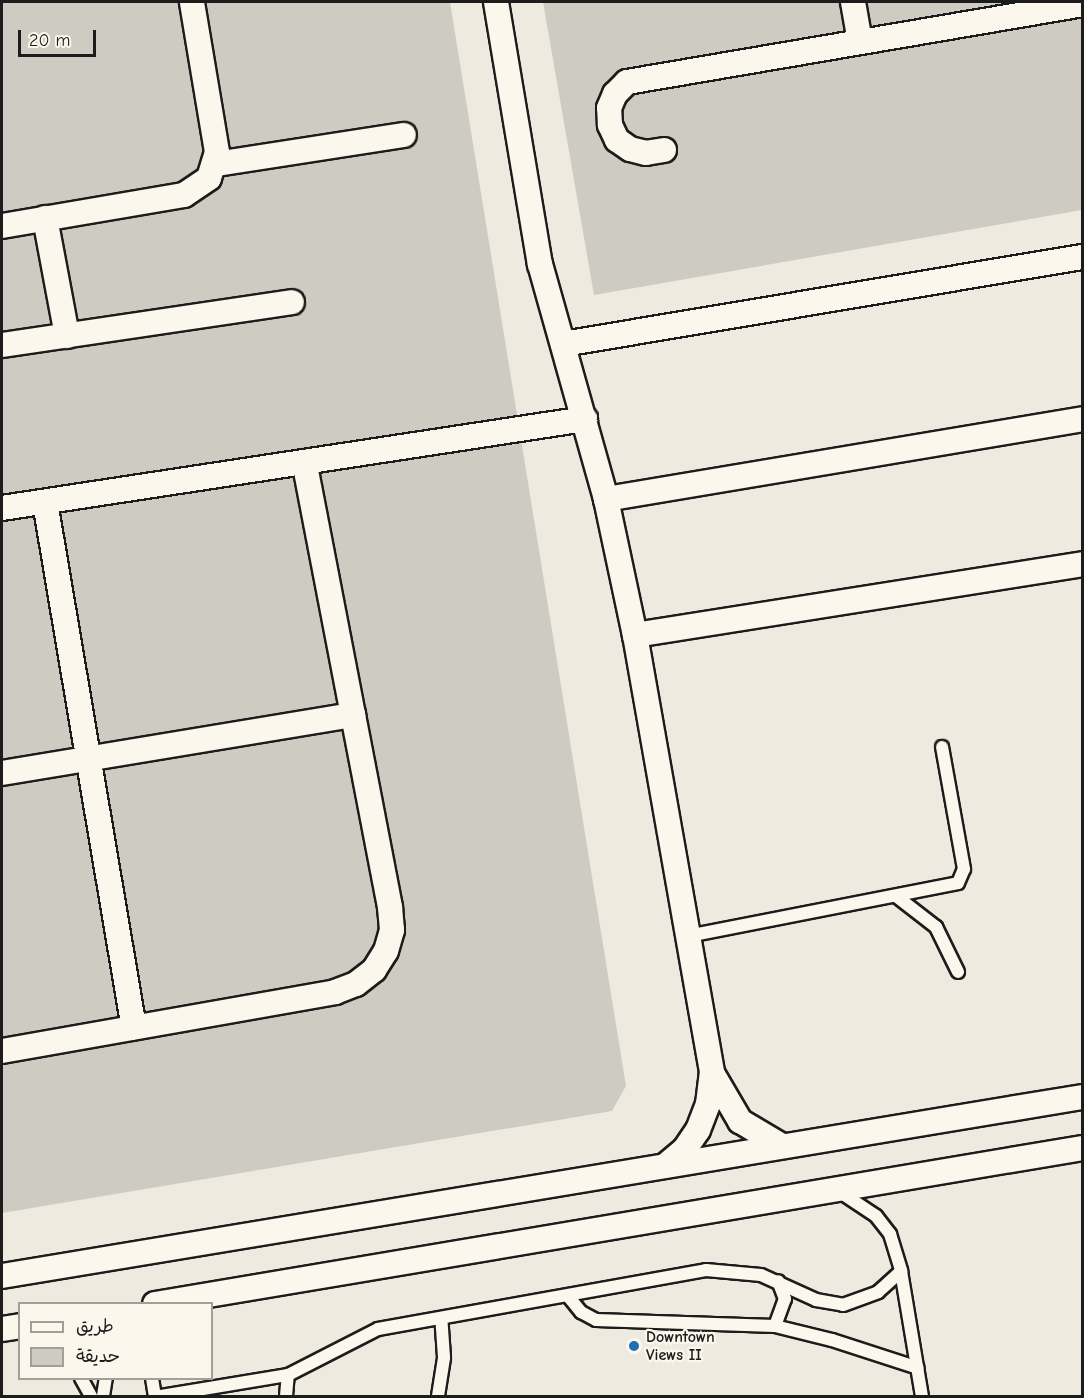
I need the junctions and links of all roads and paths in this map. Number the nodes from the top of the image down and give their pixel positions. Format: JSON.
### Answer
{"nodes":[{"id":1,"x":192,"y":2,"type":"edge"},
{"id":2,"x":496,"y":2,"type":"edge"},
{"id":3,"x":853,"y":2,"type":"edge"},
{"id":4,"x":1083,"y":4,"type":"edge"},
{"id":5,"x":860,"y":41,"type":"junction"},
{"id":6,"x":404,"y":135,"type":"dead end"},
{"id":7,"x":664,"y":150,"type":"dead end"},
{"id":8,"x":216,"y":164,"type":"junction"},
{"id":9,"x":45,"y":218,"type":"junction"},
{"id":10,"x":2,"y":226,"type":"edge"},
{"id":11,"x":1083,"y":256,"type":"edge"},
{"id":12,"x":292,"y":302,"type":"dead end"},
{"id":13,"x":67,"y":336,"type":"junction"},
{"id":14,"x":563,"y":344,"type":"junction"},
{"id":15,"x":2,"y":345,"type":"edge"},
{"id":16,"x":1083,"y":418,"type":"edge"},
{"id":17,"x":585,"y":419,"type":"junction"},
{"id":18,"x":304,"y":462,"type":"junction"},
{"id":19,"x":606,"y":499,"type":"junction"},
{"id":20,"x":45,"y":502,"type":"junction"},
{"id":21,"x":2,"y":508,"type":"edge"},
{"id":22,"x":1083,"y":564,"type":"edge"},
{"id":23,"x":635,"y":635,"type":"junction"},
{"id":24,"x":353,"y":715,"type":"junction"},
{"id":25,"x":942,"y":747,"type":"dead end"},
{"id":26,"x":88,"y":759,"type":"junction"},
{"id":27,"x":2,"y":773,"type":"edge"},
{"id":28,"x":896,"y":896,"type":"junction"},
{"id":29,"x":688,"y":936,"type":"junction"},
{"id":30,"x":958,"y":972,"type":"dead end"},
{"id":31,"x":134,"y":1028,"type":"junction"},
{"id":32,"x":2,"y":1051,"type":"edge"},
{"id":33,"x":712,"y":1073,"type":"junction"},
{"id":34,"x":1083,"y":1096,"type":"edge"},
{"id":35,"x":782,"y":1146,"type":"junction"},
{"id":36,"x":1083,"y":1148,"type":"edge"},
{"id":37,"x":665,"y":1166,"type":"junction"},
{"id":38,"x":836,"y":1189,"type":"junction"},
{"id":39,"x":901,"y":1271,"type":"junction"},
{"id":40,"x":2,"y":1276,"type":"edge"},
{"id":41,"x":778,"y":1281,"type":"junction"},
{"id":42,"x":568,"y":1296,"type":"junction"},
{"id":43,"x":171,"y":1302,"type":"edge"},
{"id":44,"x":441,"y":1318,"type":"junction"},
{"id":45,"x":18,"y":1326,"type":"edge"},
{"id":46,"x":775,"y":1326,"type":"junction"},
{"id":47,"x":2,"y":1329,"type":"edge"},
{"id":48,"x":918,"y":1368,"type":"junction"},
{"id":49,"x":288,"y":1375,"type":"junction"},
{"id":50,"x":82,"y":1380,"type":"edge"},
{"id":51,"x":106,"y":1380,"type":"edge"},
{"id":52,"x":152,"y":1380,"type":"edge"},
{"id":53,"x":91,"y":1396,"type":"edge"},
{"id":54,"x":103,"y":1396,"type":"edge"},
{"id":55,"x":155,"y":1396,"type":"edge"},
{"id":56,"x":161,"y":1396,"type":"edge"},
{"id":57,"x":286,"y":1396,"type":"edge"},
{"id":58,"x":438,"y":1396,"type":"edge"},
{"id":59,"x":922,"y":1396,"type":"edge"}],
"edges":[{"from":1,"to":8,"type":"street"},
{"from":2,"to":14,"type":"street"},
{"from":3,"to":5,"type":"street"},
{"from":4,"to":5,"type":"street"},
{"from":5,"to":7,"type":"street"},
{"from":6,"to":8,"type":"street"},
{"from":8,"to":9,"type":"street"},
{"from":9,"to":10,"type":"street"},
{"from":9,"to":13,"type":"street"},
{"from":11,"to":14,"type":"street"},
{"from":12,"to":13,"type":"street"},
{"from":13,"to":15,"type":"street"},
{"from":14,"to":17,"type":"street"},
{"from":16,"to":19,"type":"street"},
{"from":17,"to":18,"type":"street"},
{"from":17,"to":19,"type":"street"},
{"from":18,"to":20,"type":"street"},
{"from":18,"to":24,"type":"street"},
{"from":19,"to":23,"type":"street"},
{"from":20,"to":21,"type":"street"},
{"from":20,"to":26,"type":"street"},
{"from":22,"to":23,"type":"street"},
{"from":23,"to":29,"type":"street"},
{"from":24,"to":26,"type":"street"},
{"from":24,"to":31,"type":"street"},
{"from":25,"to":28,"type":"lane"},
{"from":26,"to":27,"type":"street"},
{"from":26,"to":31,"type":"street"},
{"from":28,"to":29,"type":"lane"},
{"from":28,"to":30,"type":"lane"},
{"from":29,"to":33,"type":"street"},
{"from":31,"to":32,"type":"street"},
{"from":33,"to":35,"type":"street"},
{"from":33,"to":37,"type":"street"},
{"from":34,"to":35,"type":"street"},
{"from":35,"to":37,"type":"street"},
{"from":36,"to":38,"type":"street"},
{"from":37,"to":40,"type":"street"},
{"from":38,"to":39,"type":"lane"},
{"from":38,"to":43,"type":"street"},
{"from":39,"to":41,"type":"lane"},
{"from":39,"to":48,"type":"lane"},
{"from":41,"to":42,"type":"lane"},
{"from":41,"to":46,"type":"lane"},
{"from":42,"to":44,"type":"lane"},
{"from":42,"to":46,"type":"lane"},
{"from":44,"to":49,"type":"lane"},
{"from":44,"to":58,"type":"lane"},
{"from":45,"to":47,"type":"street"},
{"from":46,"to":48,"type":"lane"},
{"from":48,"to":59,"type":"lane"},
{"from":49,"to":56,"type":"lane"},
{"from":49,"to":57,"type":"lane"},
{"from":50,"to":53,"type":"lane"},
{"from":51,"to":54,"type":"lane"},
{"from":52,"to":55,"type":"lane"}]}
